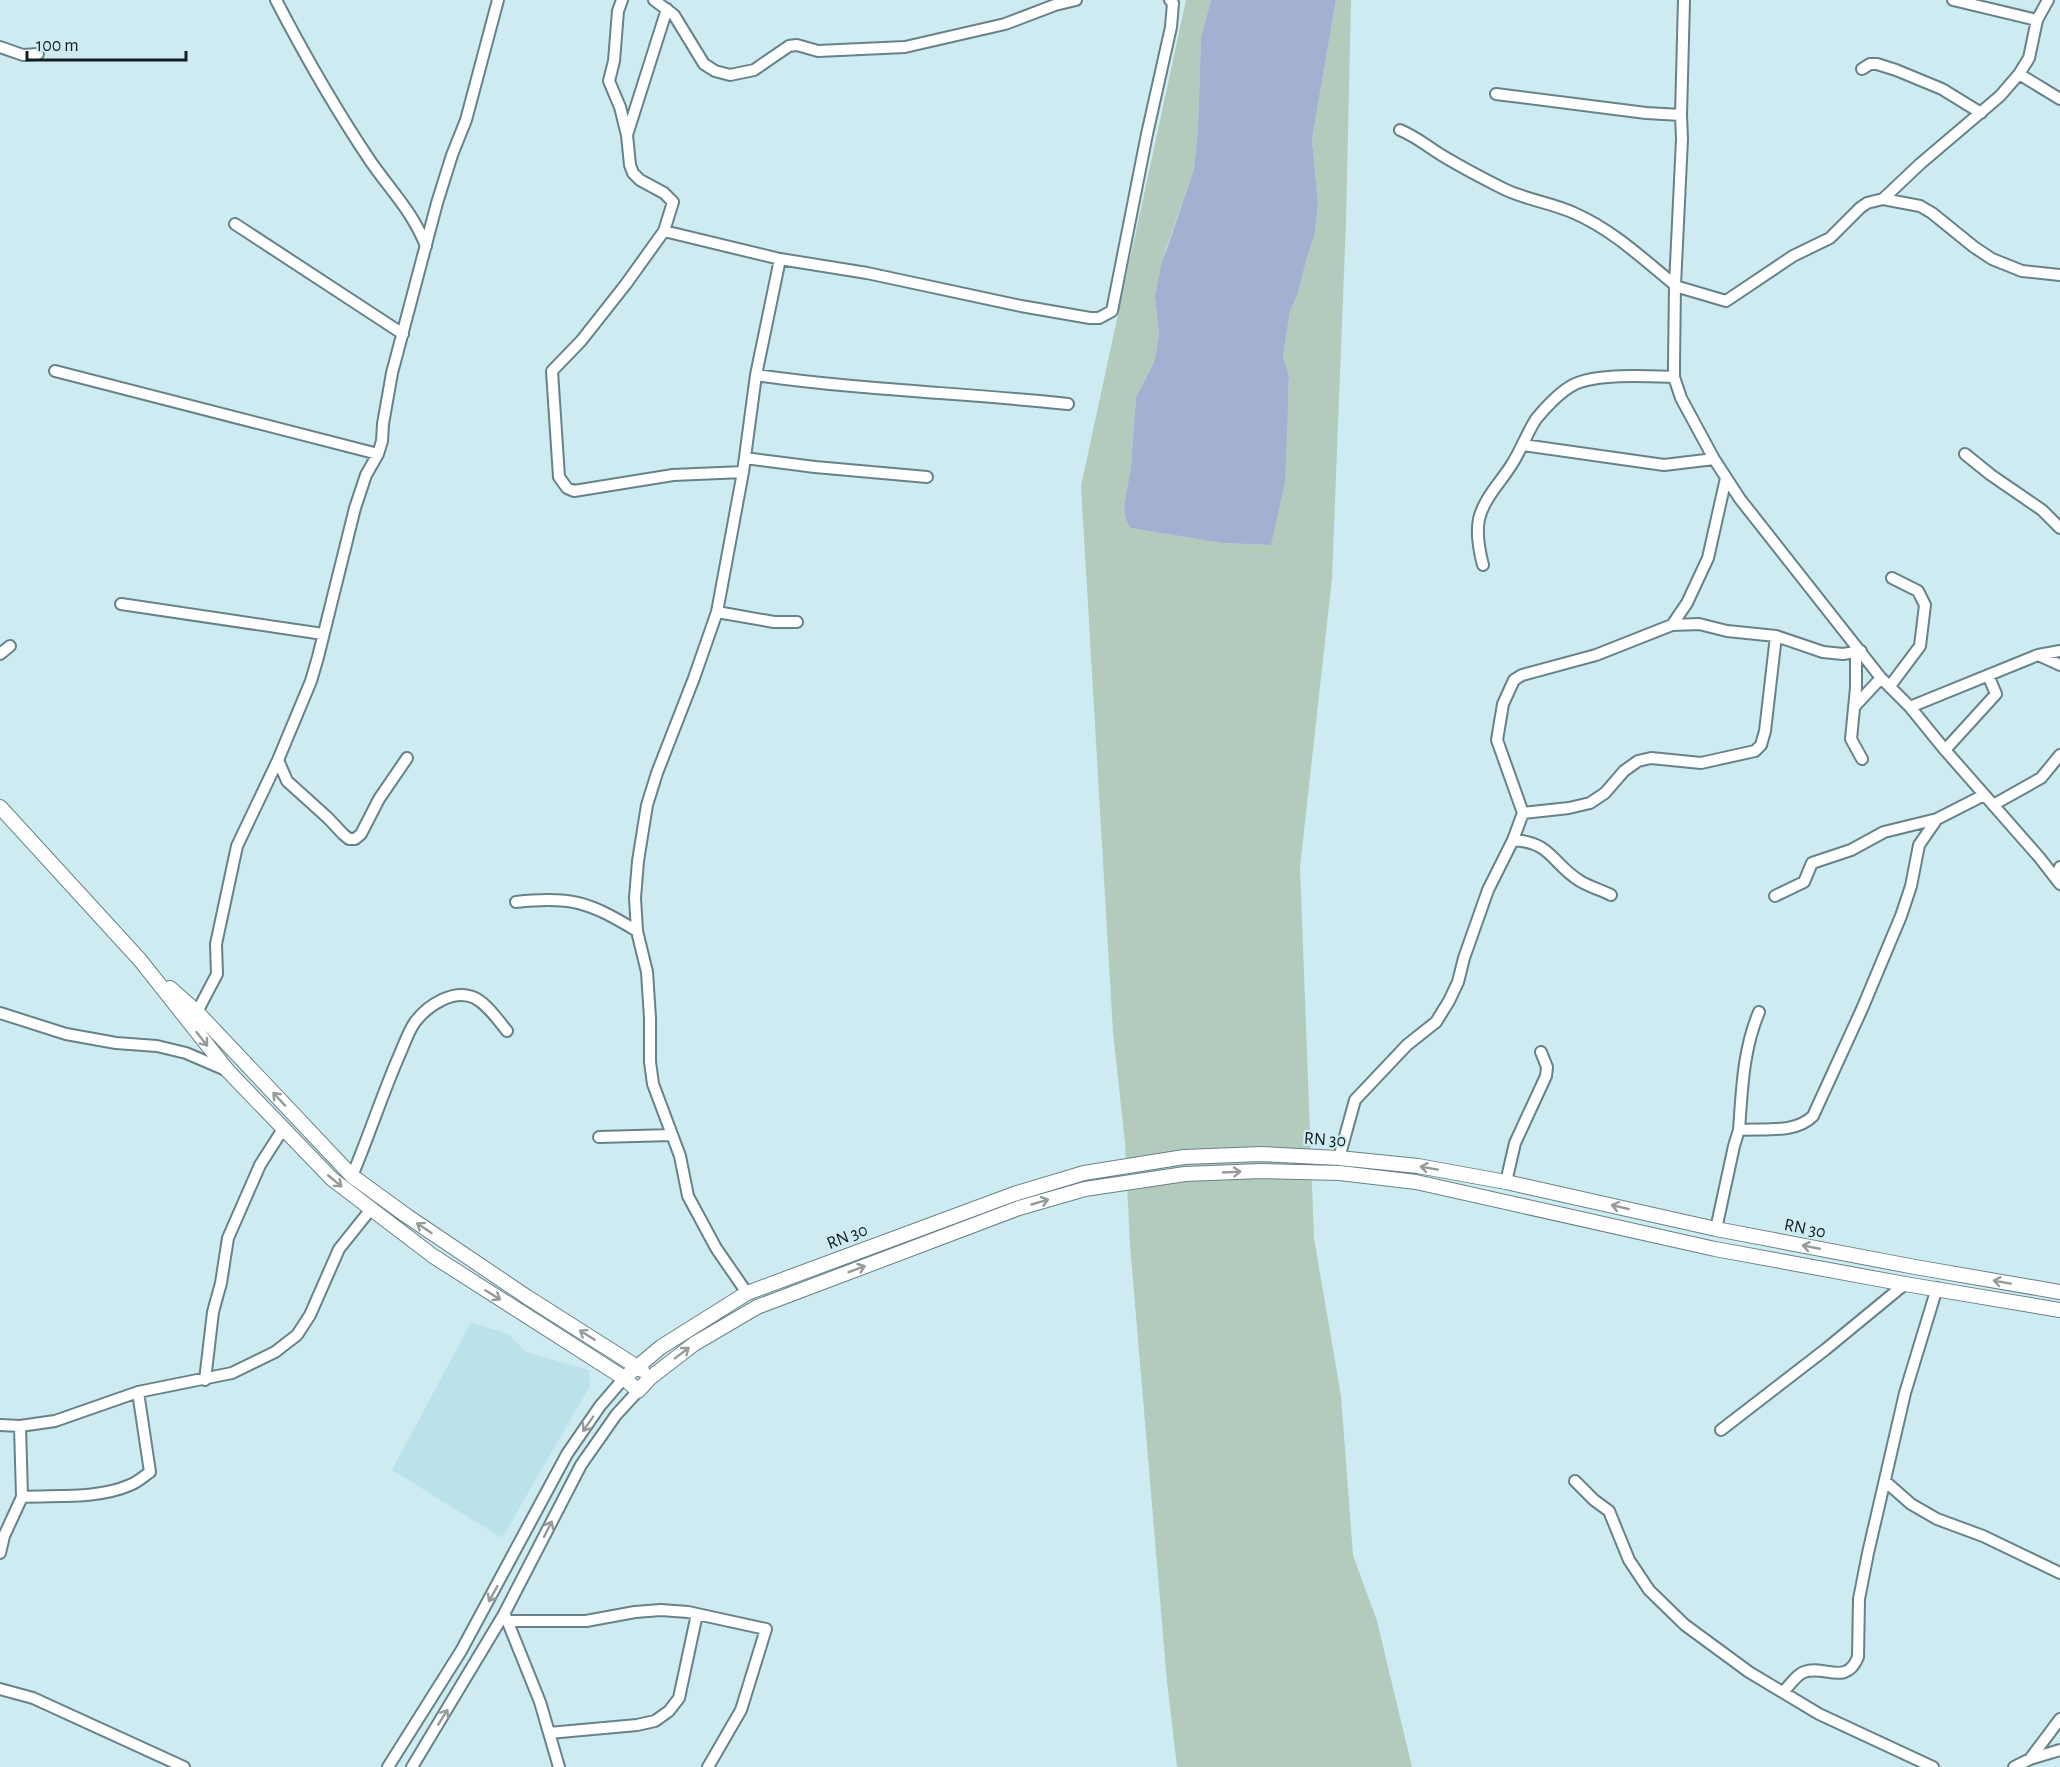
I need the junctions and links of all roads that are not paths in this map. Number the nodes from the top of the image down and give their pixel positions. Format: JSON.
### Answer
{"nodes":[{"id":1,"x":276,"y":0,"type":"edge"},
{"id":2,"x":498,"y":0,"type":"edge"},
{"id":3,"x":622,"y":0,"type":"edge"},
{"id":4,"x":654,"y":0,"type":"edge"},
{"id":5,"x":1076,"y":0,"type":"edge"},
{"id":6,"x":1170,"y":0,"type":"edge"},
{"id":7,"x":1684,"y":0,"type":"edge"},
{"id":8,"x":1953,"y":0,"type":"edge"},
{"id":9,"x":2048,"y":0,"type":"edge"},
{"id":10,"x":667,"y":9,"type":"junction"},
{"id":11,"x":2037,"y":20,"type":"junction"},
{"id":12,"x":0,"y":47,"type":"edge"},
{"id":13,"x":38,"y":54,"type":"dead end"},
{"id":14,"x":1862,"y":69,"type":"dead end"},
{"id":15,"x":2019,"y":74,"type":"junction"},
{"id":16,"x":1496,"y":94,"type":"dead end"},
{"id":17,"x":2060,"y":99,"type":"edge"},
{"id":18,"x":1981,"y":113,"type":"junction"},
{"id":19,"x":1681,"y":115,"type":"junction"},
{"id":20,"x":1400,"y":130,"type":"dead end"},
{"id":21,"x":627,"y":135,"type":"junction"},
{"id":22,"x":1883,"y":199,"type":"junction"},
{"id":23,"x":236,"y":224,"type":"dead end"},
{"id":24,"x":664,"y":231,"type":"junction"},
{"id":25,"x":426,"y":246,"type":"junction"},
{"id":26,"x":780,"y":259,"type":"junction"},
{"id":27,"x":2060,"y":275,"type":"edge"},
{"id":28,"x":1675,"y":286,"type":"junction"},
{"id":29,"x":403,"y":334,"type":"junction"},
{"id":30,"x":55,"y":371,"type":"dead end"},
{"id":31,"x":756,"y":375,"type":"junction"},
{"id":32,"x":1674,"y":377,"type":"junction"},
{"id":33,"x":1068,"y":404,"type":"dead end"},
{"id":34,"x":1523,"y":445,"type":"junction"},
{"id":35,"x":378,"y":454,"type":"junction"},
{"id":36,"x":1965,"y":454,"type":"dead end"},
{"id":37,"x":745,"y":458,"type":"junction"},
{"id":38,"x":1714,"y":459,"type":"junction"},
{"id":39,"x":743,"y":472,"type":"junction"},
{"id":40,"x":927,"y":477,"type":"dead end"},
{"id":41,"x":1726,"y":478,"type":"junction"},
{"id":42,"x":2060,"y":528,"type":"edge"},
{"id":43,"x":1483,"y":565,"type":"dead end"},
{"id":44,"x":1892,"y":578,"type":"dead end"},
{"id":45,"x":121,"y":604,"type":"dead end"},
{"id":46,"x":717,"y":612,"type":"junction"},
{"id":47,"x":797,"y":622,"type":"dead end"},
{"id":48,"x":1672,"y":625,"type":"junction"},
{"id":49,"x":323,"y":634,"type":"junction"},
{"id":50,"x":1776,"y":636,"type":"junction"},
{"id":51,"x":10,"y":646,"type":"dead end"},
{"id":52,"x":2060,"y":651,"type":"edge"},
{"id":53,"x":1858,"y":652,"type":"junction"},
{"id":54,"x":0,"y":654,"type":"edge"},
{"id":55,"x":2038,"y":655,"type":"junction"},
{"id":56,"x":2060,"y":665,"type":"edge"},
{"id":57,"x":1988,"y":675,"type":"junction"},
{"id":58,"x":1881,"y":678,"type":"junction"},
{"id":59,"x":1890,"y":686,"type":"junction"},
{"id":60,"x":1855,"y":706,"type":"junction"},
{"id":61,"x":1910,"y":707,"type":"junction"},
{"id":62,"x":1945,"y":750,"type":"junction"},
{"id":63,"x":2060,"y":755,"type":"edge"},
{"id":64,"x":407,"y":758,"type":"dead end"},
{"id":65,"x":1862,"y":759,"type":"dead end"},
{"id":66,"x":278,"y":760,"type":"junction"},
{"id":67,"x":287,"y":781,"type":"junction"},
{"id":68,"x":265,"y":785,"type":"junction"},
{"id":69,"x":1984,"y":795,"type":"junction"},
{"id":70,"x":1994,"y":805,"type":"junction"},
{"id":71,"x":0,"y":807,"type":"edge"},
{"id":72,"x":1523,"y":813,"type":"junction"},
{"id":73,"x":1937,"y":819,"type":"junction"},
{"id":74,"x":1513,"y":840,"type":"junction"},
{"id":75,"x":2060,"y":867,"type":"edge"},
{"id":76,"x":2058,"y":882,"type":"edge"},
{"id":77,"x":1611,"y":895,"type":"dead end"},
{"id":78,"x":1775,"y":896,"type":"dead end"},
{"id":79,"x":516,"y":902,"type":"dead end"},
{"id":80,"x":637,"y":931,"type":"junction"},
{"id":81,"x":140,"y":960,"type":"junction"},
{"id":82,"x":197,"y":1012,"type":"junction"},
{"id":83,"x":1759,"y":1012,"type":"dead end"},
{"id":84,"x":0,"y":1013,"type":"edge"},
{"id":85,"x":507,"y":1031,"type":"dead end"},
{"id":86,"x":1541,"y":1052,"type":"dead end"},
{"id":87,"x":228,"y":1071,"type":"junction"},
{"id":88,"x":283,"y":1129,"type":"junction"},
{"id":89,"x":1739,"y":1130,"type":"junction"},
{"id":90,"x":672,"y":1136,"type":"junction"},
{"id":91,"x":599,"y":1137,"type":"dead end"},
{"id":92,"x":1339,"y":1158,"type":"junction"},
{"id":93,"x":352,"y":1176,"type":"junction"},
{"id":94,"x":1506,"y":1182,"type":"junction"},
{"id":95,"x":371,"y":1209,"type":"junction"},
{"id":96,"x":1716,"y":1229,"type":"junction"},
{"id":97,"x":1905,"y":1284,"type":"junction"},
{"id":98,"x":1937,"y":1288,"type":"junction"},
{"id":99,"x":2060,"y":1292,"type":"edge"},
{"id":100,"x":747,"y":1293,"type":"junction"},
{"id":101,"x":2060,"y":1310,"type":"edge"},
{"id":102,"x":637,"y":1366,"type":"junction"},
{"id":103,"x":624,"y":1377,"type":"junction"},
{"id":104,"x":650,"y":1377,"type":"junction"},
{"id":105,"x":205,"y":1380,"type":"junction"},
{"id":106,"x":638,"y":1391,"type":"junction"},
{"id":107,"x":138,"y":1392,"type":"junction"},
{"id":108,"x":0,"y":1425,"type":"edge"},
{"id":109,"x":20,"y":1425,"type":"junction"},
{"id":110,"x":1721,"y":1430,"type":"dead end"},
{"id":111,"x":1575,"y":1480,"type":"dead end"},
{"id":112,"x":1886,"y":1482,"type":"junction"},
{"id":113,"x":22,"y":1497,"type":"junction"},
{"id":114,"x":0,"y":1553,"type":"edge"},
{"id":115,"x":2060,"y":1573,"type":"edge"},
{"id":116,"x":697,"y":1614,"type":"junction"},
{"id":117,"x":506,"y":1617,"type":"junction"},
{"id":118,"x":0,"y":1689,"type":"edge"},
{"id":119,"x":1784,"y":1691,"type":"junction"},
{"id":120,"x":2060,"y":1719,"type":"edge"},
{"id":121,"x":549,"y":1733,"type":"junction"},
{"id":122,"x":2060,"y":1750,"type":"edge"},
{"id":123,"x":2022,"y":1764,"type":"edge"},
{"id":124,"x":184,"y":1767,"type":"edge"},
{"id":125,"x":388,"y":1767,"type":"edge"},
{"id":126,"x":412,"y":1767,"type":"edge"},
{"id":127,"x":559,"y":1767,"type":"edge"},
{"id":128,"x":708,"y":1767,"type":"edge"},
{"id":129,"x":1933,"y":1767,"type":"edge"}],
"edges":[{"from":1,"to":25,"type":"street"},
{"from":2,"to":25,"type":"street"},
{"from":3,"to":21,"type":"street"},
{"from":4,"to":10,"type":"street"},
{"from":5,"to":10,"type":"street"},
{"from":6,"to":26,"type":"street"},
{"from":7,"to":19,"type":"street"},
{"from":8,"to":11,"type":"street"},
{"from":9,"to":11,"type":"street"},
{"from":10,"to":21,"type":"street"},
{"from":11,"to":15,"type":"street"},
{"from":12,"to":13,"type":"street"},
{"from":14,"to":18,"type":"street"},
{"from":15,"to":17,"type":"street"},
{"from":15,"to":18,"type":"street"},
{"from":16,"to":19,"type":"street"},
{"from":18,"to":22,"type":"street"},
{"from":19,"to":28,"type":"street"},
{"from":20,"to":28,"type":"street"},
{"from":21,"to":24,"type":"street"},
{"from":22,"to":27,"type":"street"},
{"from":22,"to":28,"type":"street"},
{"from":23,"to":29,"type":"street"},
{"from":24,"to":26,"type":"street"},
{"from":24,"to":39,"type":"street"},
{"from":25,"to":29,"type":"street"},
{"from":26,"to":31,"type":"street"},
{"from":28,"to":32,"type":"street"},
{"from":29,"to":35,"type":"street"},
{"from":30,"to":35,"type":"street"},
{"from":31,"to":33,"type":"street"},
{"from":31,"to":37,"type":"street"},
{"from":32,"to":34,"type":"street"},
{"from":32,"to":38,"type":"street"},
{"from":34,"to":38,"type":"street"},
{"from":34,"to":43,"type":"street"},
{"from":35,"to":49,"type":"street"},
{"from":36,"to":42,"type":"street"},
{"from":37,"to":39,"type":"street"},
{"from":37,"to":40,"type":"street"},
{"from":38,"to":41,"type":"street"},
{"from":39,"to":46,"type":"street"},
{"from":41,"to":48,"type":"street"},
{"from":41,"to":53,"type":"street"},
{"from":44,"to":59,"type":"street"},
{"from":45,"to":49,"type":"street"},
{"from":46,"to":47,"type":"street"},
{"from":46,"to":80,"type":"street"},
{"from":48,"to":50,"type":"street"},
{"from":48,"to":72,"type":"street"},
{"from":49,"to":66,"type":"street"},
{"from":50,"to":53,"type":"street"},
{"from":50,"to":72,"type":"street"},
{"from":51,"to":54,"type":"street"},
{"from":52,"to":55,"type":"street"},
{"from":53,"to":58,"type":"street"},
{"from":53,"to":60,"type":"street"},
{"from":55,"to":56,"type":"street"},
{"from":55,"to":57,"type":"street"},
{"from":57,"to":61,"type":"street"},
{"from":57,"to":62,"type":"street"},
{"from":58,"to":59,"type":"street"},
{"from":58,"to":60,"type":"street"},
{"from":59,"to":61,"type":"street"},
{"from":60,"to":65,"type":"street"},
{"from":61,"to":62,"type":"street"},
{"from":62,"to":69,"type":"street"},
{"from":63,"to":70,"type":"street"},
{"from":64,"to":67,"type":"street"},
{"from":66,"to":67,"type":"street"},
{"from":66,"to":68,"type":"street"},
{"from":67,"to":68,"type":"street"},
{"from":68,"to":82,"type":"street"},
{"from":69,"to":70,"type":"street"},
{"from":69,"to":73,"type":"street"},
{"from":70,"to":76,"type":"street"},
{"from":71,"to":81,"type":"main road"},
{"from":72,"to":74,"type":"street"},
{"from":73,"to":78,"type":"street"},
{"from":73,"to":89,"type":"street"},
{"from":74,"to":77,"type":"street"},
{"from":74,"to":92,"type":"street"},
{"from":75,"to":76,"type":"street"},
{"from":79,"to":80,"type":"street"},
{"from":80,"to":90,"type":"street"},
{"from":81,"to":82,"type":"main road"},
{"from":81,"to":87,"type":"main road","one_way":true},
{"from":93,"to":82,"type":"main road","one_way":true},
{"from":83,"to":89,"type":"street"},
{"from":84,"to":87,"type":"street"},
{"from":85,"to":93,"type":"street"},
{"from":86,"to":94,"type":"street"},
{"from":87,"to":88,"type":"main road"},
{"from":88,"to":95,"type":"main road","one_way":true},
{"from":88,"to":105,"type":"street"},
{"from":89,"to":96,"type":"street"},
{"from":90,"to":91,"type":"street"},
{"from":90,"to":100,"type":"street"},
{"from":94,"to":92,"type":"main road","name":"RN 30","number":"RN 30","one_way":true},
{"from":92,"to":100,"type":"main road","name":"RN 30","number":"RN 30"},
{"from":102,"to":93,"type":"main road","one_way":true},
{"from":96,"to":94,"type":"main road","name":"RN 30","number":"RN 30","one_way":true},
{"from":95,"to":103,"type":"main road","one_way":true},
{"from":95,"to":105,"type":"street"},
{"from":99,"to":96,"type":"main road","name":"RN 30","number":"RN 30","one_way":true},
{"from":97,"to":98,"type":"main road","number":"RN 30"},
{"from":104,"to":97,"type":"main road","number":"RN 30","one_way":true},
{"from":97,"to":110,"type":"street"},
{"from":98,"to":101,"type":"main road","number":"RN 30"},
{"from":98,"to":112,"type":"street"},
{"from":100,"to":102,"type":"main road","name":"RN 30","number":"RN 30"},
{"from":102,"to":103,"type":"main road","name":"RN 30","number":"RN 30"},
{"from":102,"to":104,"type":"main road"},
{"from":103,"to":106,"type":"main road"},
{"from":103,"to":125,"type":"street","one_way":true},
{"from":104,"to":106,"type":"main road","number":"RN 30"},
{"from":105,"to":107,"type":"street"},
{"from":117,"to":106,"type":"street","one_way":true},
{"from":107,"to":109,"type":"street"},
{"from":107,"to":113,"type":"street"},
{"from":108,"to":109,"type":"street"},
{"from":109,"to":113,"type":"street"},
{"from":111,"to":119,"type":"street"},
{"from":112,"to":115,"type":"street"},
{"from":112,"to":119,"type":"street"},
{"from":113,"to":114,"type":"street"},
{"from":116,"to":117,"type":"street"},
{"from":116,"to":121,"type":"street"},
{"from":116,"to":128,"type":"street"},
{"from":117,"to":121,"type":"street"},
{"from":126,"to":117,"type":"street","one_way":true},
{"from":118,"to":124,"type":"street"},
{"from":119,"to":129,"type":"street"},
{"from":120,"to":123,"type":"street"},
{"from":121,"to":127,"type":"street"},
{"from":122,"to":123,"type":"street"}]}
